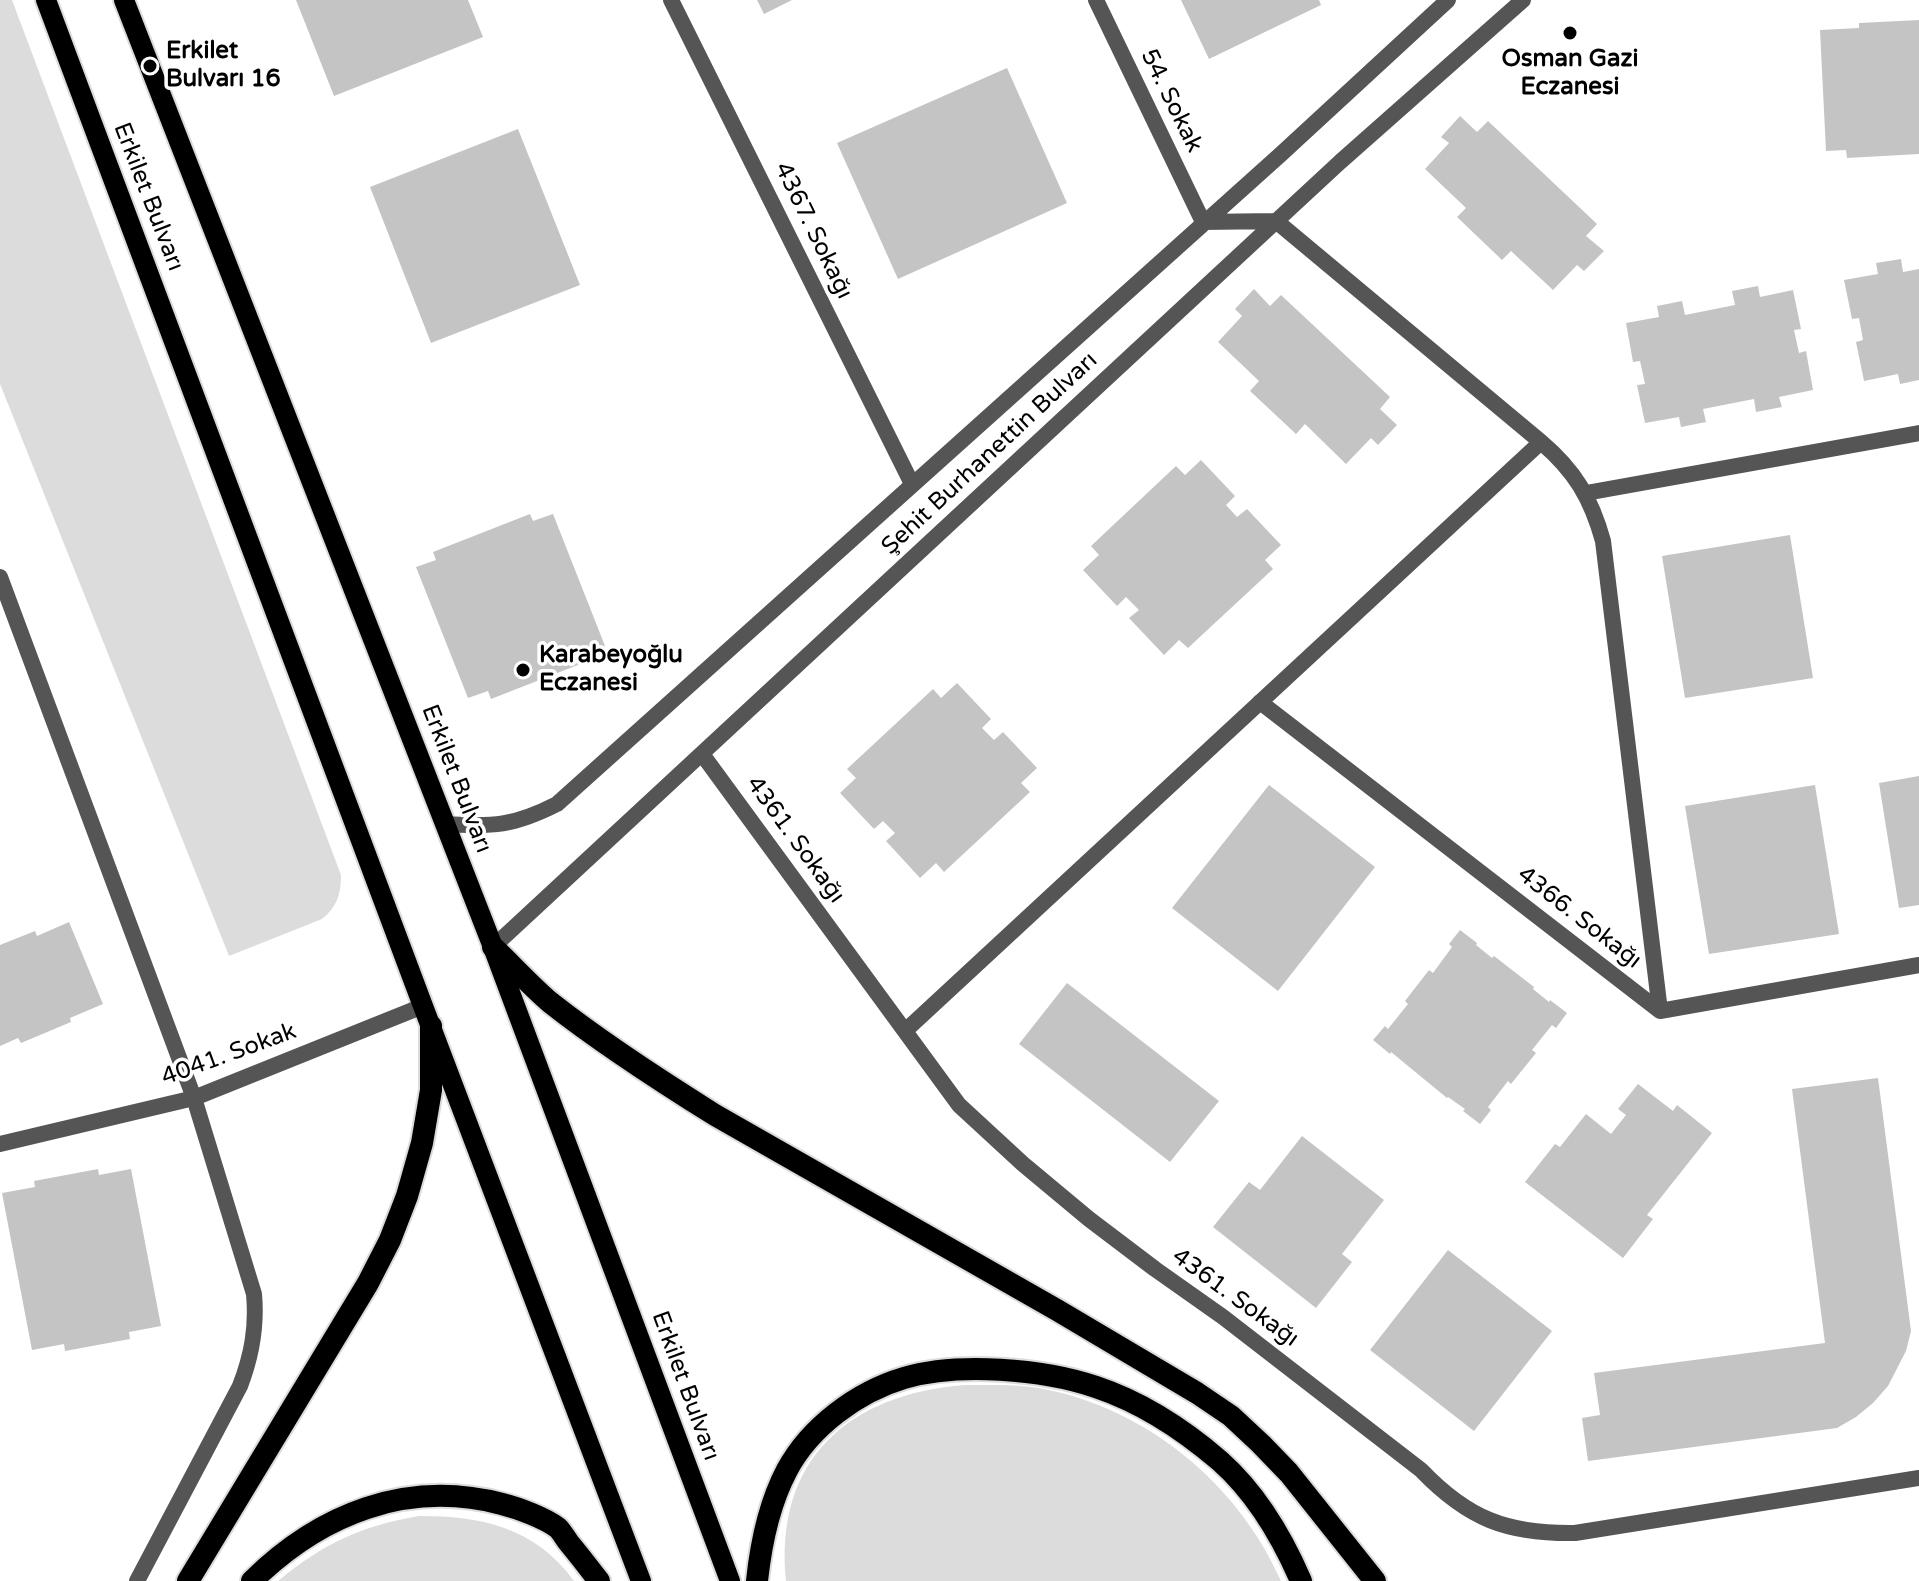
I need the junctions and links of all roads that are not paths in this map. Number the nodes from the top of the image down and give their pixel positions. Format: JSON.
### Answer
{"nodes":[{"id":1,"x":46,"y":0,"type":"edge"},
{"id":2,"x":124,"y":0,"type":"edge"},
{"id":3,"x":671,"y":0,"type":"edge"},
{"id":4,"x":1096,"y":0,"type":"edge"},
{"id":5,"x":1448,"y":0,"type":"edge"},
{"id":6,"x":1523,"y":0,"type":"edge"},
{"id":7,"x":1276,"y":221,"type":"junction"},
{"id":8,"x":1203,"y":222,"type":"junction"},
{"id":9,"x":1919,"y":433,"type":"edge"},
{"id":10,"x":1541,"y":442,"type":"junction"},
{"id":11,"x":912,"y":484,"type":"junction"},
{"id":12,"x":1586,"y":493,"type":"junction"},
{"id":13,"x":0,"y":577,"type":"edge"},
{"id":14,"x":1260,"y":702,"type":"junction"},
{"id":15,"x":702,"y":754,"type":"junction"},
{"id":16,"x":445,"y":824,"type":"junction"},
{"id":17,"x":493,"y":947,"type":"junction"},
{"id":18,"x":1919,"y":965,"type":"edge"},
{"id":19,"x":1660,"y":1011,"type":"junction"},
{"id":20,"x":427,"y":1016,"type":"junction"},
{"id":21,"x":905,"y":1031,"type":"junction"},
{"id":22,"x":194,"y":1098,"type":"junction"},
{"id":23,"x":0,"y":1144,"type":"edge"},
{"id":24,"x":1919,"y":1478,"type":"edge"},
{"id":25,"x":137,"y":1581,"type":"edge"},
{"id":26,"x":188,"y":1581,"type":"edge"},
{"id":27,"x":252,"y":1581,"type":"edge"},
{"id":28,"x":599,"y":1581,"type":"edge"},
{"id":29,"x":641,"y":1581,"type":"edge"},
{"id":30,"x":730,"y":1581,"type":"edge"},
{"id":31,"x":757,"y":1581,"type":"edge"},
{"id":32,"x":1301,"y":1581,"type":"edge"},
{"id":33,"x":1375,"y":1581,"type":"edge"}],
"edges":[{"from":1,"to":20,"type":"main road","name":"Erkilet Bulvarı"},
{"from":2,"to":16,"type":"main road","name":"Erkilet Bulvarı"},
{"from":3,"to":11,"type":"street","name":"4367. Sokağı"},
{"from":4,"to":8,"type":"street","name":"54. Sokak"},
{"from":5,"to":8,"type":"street","name":"Şehit Burhanettin Bulvarı"},
{"from":6,"to":7,"type":"street","name":"Şehit Burhanettin Bulvarı"},
{"from":7,"to":8,"type":"street"},
{"from":7,"to":10,"type":"street"},
{"from":7,"to":15,"type":"street","name":"Şehit Burhanettin Bulvarı"},
{"from":8,"to":11,"type":"street","name":"Şehit Burhanettin Bulvarı"},
{"from":9,"to":12,"type":"street"},
{"from":10,"to":12,"type":"street"},
{"from":10,"to":14,"type":"street"},
{"from":11,"to":16,"type":"street","name":"Şehit Burhanettin Bulvarı"},
{"from":12,"to":19,"type":"street"},
{"from":13,"to":22,"type":"street"},
{"from":14,"to":19,"type":"street","name":"4366. Sokağı"},
{"from":14,"to":21,"type":"street"},
{"from":15,"to":17,"type":"street","name":"Şehit Burhanettin Bulvarı"},
{"from":15,"to":21,"type":"street","name":"4361. Sokağı"},
{"from":16,"to":17,"type":"main road","name":"Erkilet Bulvarı"},
{"from":17,"to":30,"type":"main road","name":"Erkilet Bulvarı"},
{"from":17,"to":33,"type":"highway"},
{"from":18,"to":19,"type":"street"},
{"from":20,"to":22,"type":"street","name":"4041. Sokak"},
{"from":20,"to":26,"type":"highway"},
{"from":20,"to":29,"type":"main road","name":"Erkilet Bulvarı"},
{"from":21,"to":24,"type":"street","name":"4361. Sokağı"},
{"from":22,"to":23,"type":"street","name":"4041. Sokak"},
{"from":22,"to":25,"type":"street"},
{"from":27,"to":28,"type":"highway"},
{"from":31,"to":32,"type":"highway"}]}
